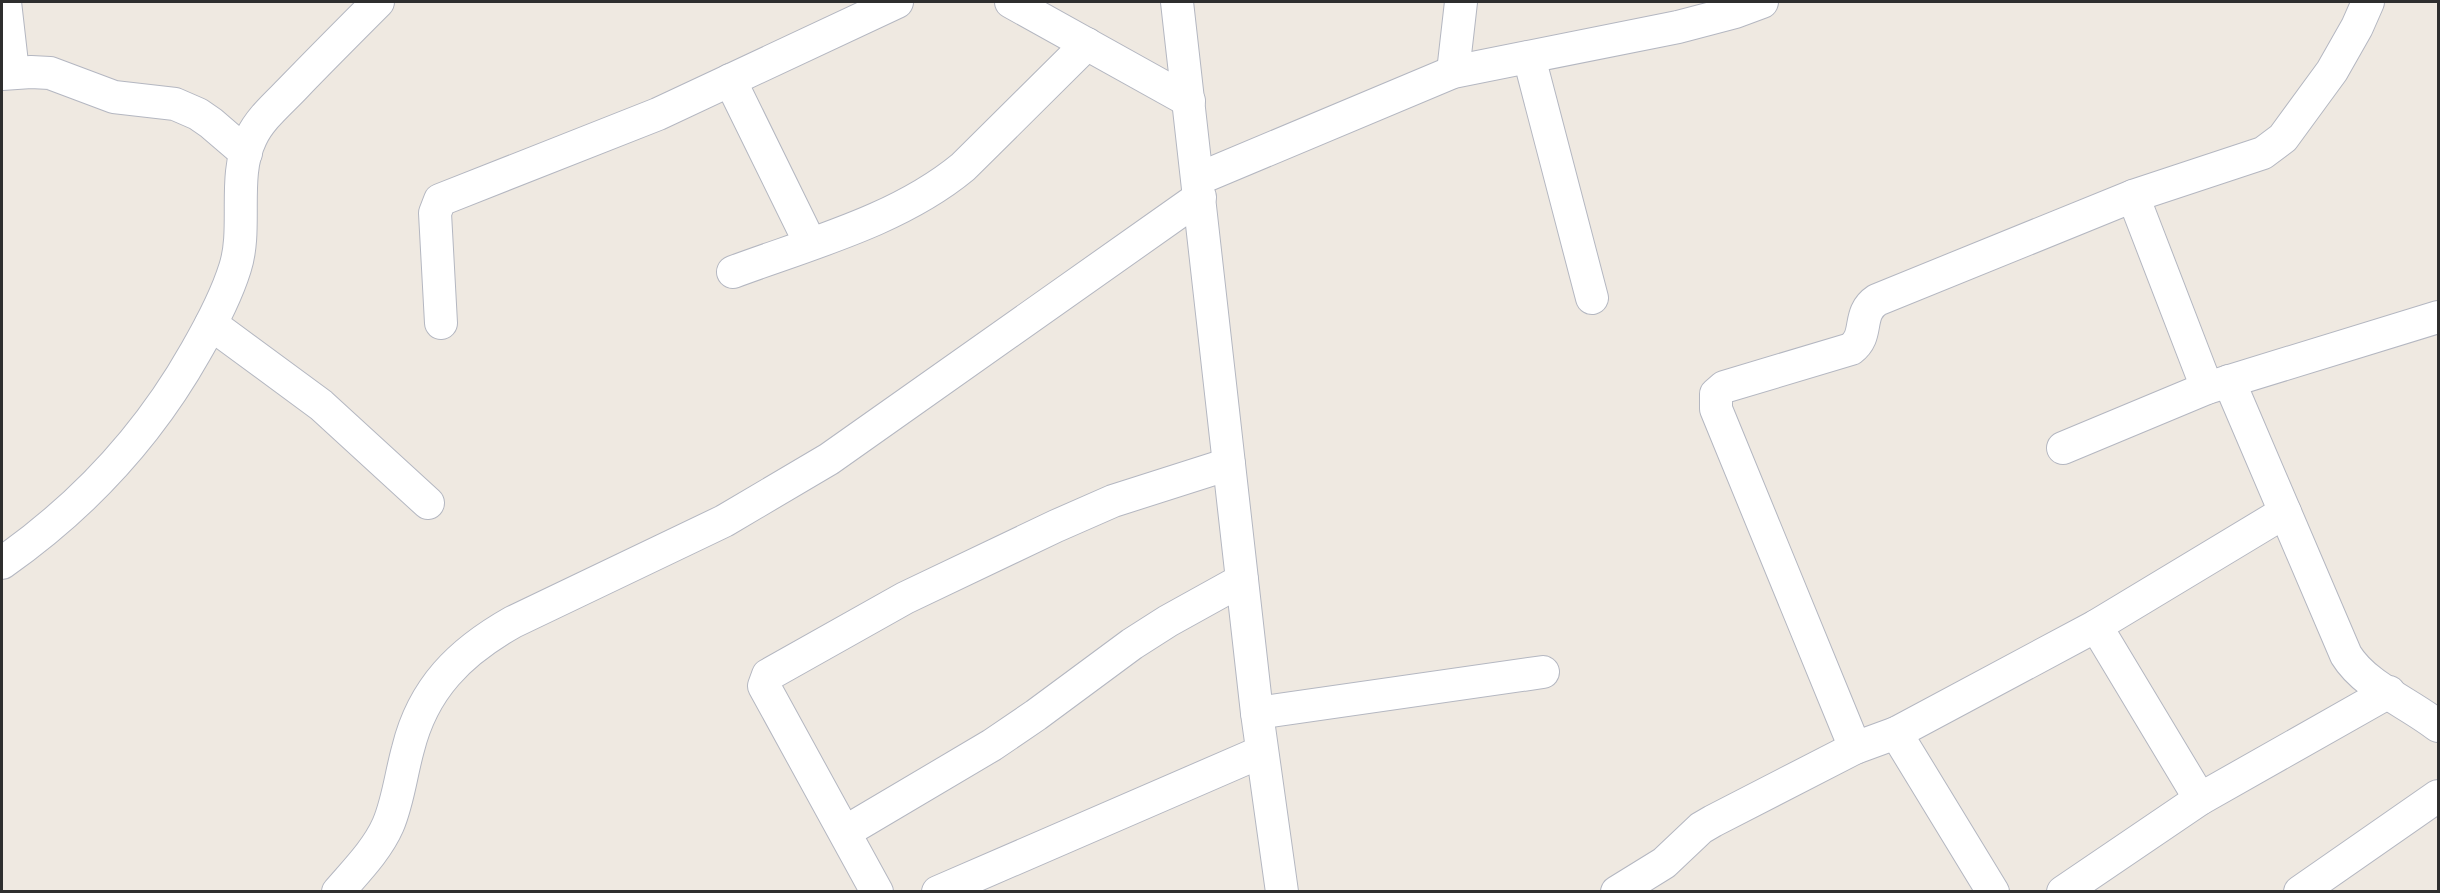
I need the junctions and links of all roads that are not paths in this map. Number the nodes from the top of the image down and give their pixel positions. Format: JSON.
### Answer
{"nodes":[{"id":1,"x":5,"y":2,"type":"edge"},
{"id":2,"x":378,"y":2,"type":"edge"},
{"id":3,"x":897,"y":2,"type":"edge"},
{"id":4,"x":1011,"y":2,"type":"edge"},
{"id":5,"x":1177,"y":2,"type":"edge"},
{"id":6,"x":1461,"y":2,"type":"edge"},
{"id":7,"x":1762,"y":2,"type":"edge"},
{"id":8,"x":2368,"y":2,"type":"edge"},
{"id":9,"x":1087,"y":44,"type":"junction"},
{"id":10,"x":1529,"y":57,"type":"junction"},
{"id":11,"x":1454,"y":72,"type":"junction"},
{"id":12,"x":7,"y":73,"type":"edge"},
{"id":13,"x":730,"y":80,"type":"junction"},
{"id":14,"x":1189,"y":101,"type":"junction"},
{"id":15,"x":246,"y":153,"type":"junction"},
{"id":16,"x":1199,"y":188,"type":"junction"},
{"id":17,"x":2133,"y":196,"type":"junction"},
{"id":18,"x":810,"y":243,"type":"junction"},
{"id":19,"x":733,"y":272,"type":"dead end"},
{"id":20,"x":1592,"y":298,"type":"dead end"},
{"id":21,"x":2439,"y":316,"type":"edge"},
{"id":22,"x":441,"y":323,"type":"dead end"},
{"id":23,"x":211,"y":324,"type":"junction"},
{"id":24,"x":2218,"y":384,"type":"junction"},
{"id":25,"x":2063,"y":448,"type":"dead end"},
{"id":26,"x":1229,"y":464,"type":"junction"},
{"id":27,"x":428,"y":503,"type":"dead end"},
{"id":28,"x":2285,"y":512,"type":"junction"},
{"id":29,"x":2,"y":563,"type":"edge"},
{"id":30,"x":1242,"y":580,"type":"junction"},
{"id":31,"x":2096,"y":626,"type":"junction"},
{"id":32,"x":1543,"y":672,"type":"dead end"},
{"id":33,"x":2389,"y":692,"type":"junction"},
{"id":34,"x":2433,"y":712,"type":"edge"},
{"id":35,"x":1257,"y":713,"type":"junction"},
{"id":36,"x":1896,"y":733,"type":"junction"},
{"id":37,"x":1855,"y":748,"type":"junction"},
{"id":38,"x":1261,"y":752,"type":"junction"},
{"id":39,"x":2439,"y":796,"type":"edge"},
{"id":40,"x":2200,"y":799,"type":"junction"},
{"id":41,"x":845,"y":832,"type":"junction"},
{"id":42,"x":1982,"y":887,"type":"edge"},
{"id":43,"x":338,"y":891,"type":"edge"},
{"id":44,"x":877,"y":891,"type":"edge"},
{"id":45,"x":938,"y":891,"type":"edge"},
{"id":46,"x":1282,"y":891,"type":"edge"},
{"id":47,"x":1617,"y":891,"type":"edge"},
{"id":48,"x":2063,"y":891,"type":"edge"},
{"id":49,"x":2300,"y":891,"type":"edge"}],
"edges":[{"from":1,"to":12,"type":"street"},
{"from":2,"to":15,"type":"street"},
{"from":3,"to":13,"type":"street"},
{"from":4,"to":9,"type":"street"},
{"from":5,"to":14,"type":"street"},
{"from":6,"to":11,"type":"street"},
{"from":7,"to":10,"type":"street"},
{"from":8,"to":17,"type":"street"},
{"from":9,"to":14,"type":"street"},
{"from":9,"to":18,"type":"street"},
{"from":10,"to":11,"type":"street"},
{"from":10,"to":20,"type":"street"},
{"from":11,"to":16,"type":"street"},
{"from":12,"to":15,"type":"street"},
{"from":13,"to":18,"type":"street"},
{"from":13,"to":22,"type":"street"},
{"from":14,"to":16,"type":"street"},
{"from":15,"to":23,"type":"street"},
{"from":16,"to":26,"type":"street"},
{"from":16,"to":43,"type":"street"},
{"from":17,"to":24,"type":"street"},
{"from":17,"to":37,"type":"street"},
{"from":18,"to":19,"type":"street"},
{"from":21,"to":24,"type":"street"},
{"from":23,"to":27,"type":"street"},
{"from":23,"to":29,"type":"street"},
{"from":24,"to":25,"type":"street"},
{"from":24,"to":28,"type":"street"},
{"from":26,"to":30,"type":"street"},
{"from":26,"to":41,"type":"street"},
{"from":28,"to":31,"type":"street"},
{"from":28,"to":33,"type":"street"},
{"from":30,"to":35,"type":"street"},
{"from":30,"to":41,"type":"street"},
{"from":31,"to":36,"type":"street"},
{"from":31,"to":40,"type":"street"},
{"from":32,"to":35,"type":"street"},
{"from":33,"to":34,"type":"street"},
{"from":33,"to":40,"type":"street"},
{"from":35,"to":38,"type":"street"},
{"from":36,"to":37,"type":"street"},
{"from":36,"to":42,"type":"street"},
{"from":37,"to":47,"type":"street"},
{"from":38,"to":45,"type":"street"},
{"from":38,"to":46,"type":"street"},
{"from":39,"to":49,"type":"street"},
{"from":40,"to":48,"type":"street"},
{"from":41,"to":44,"type":"street"}]}
